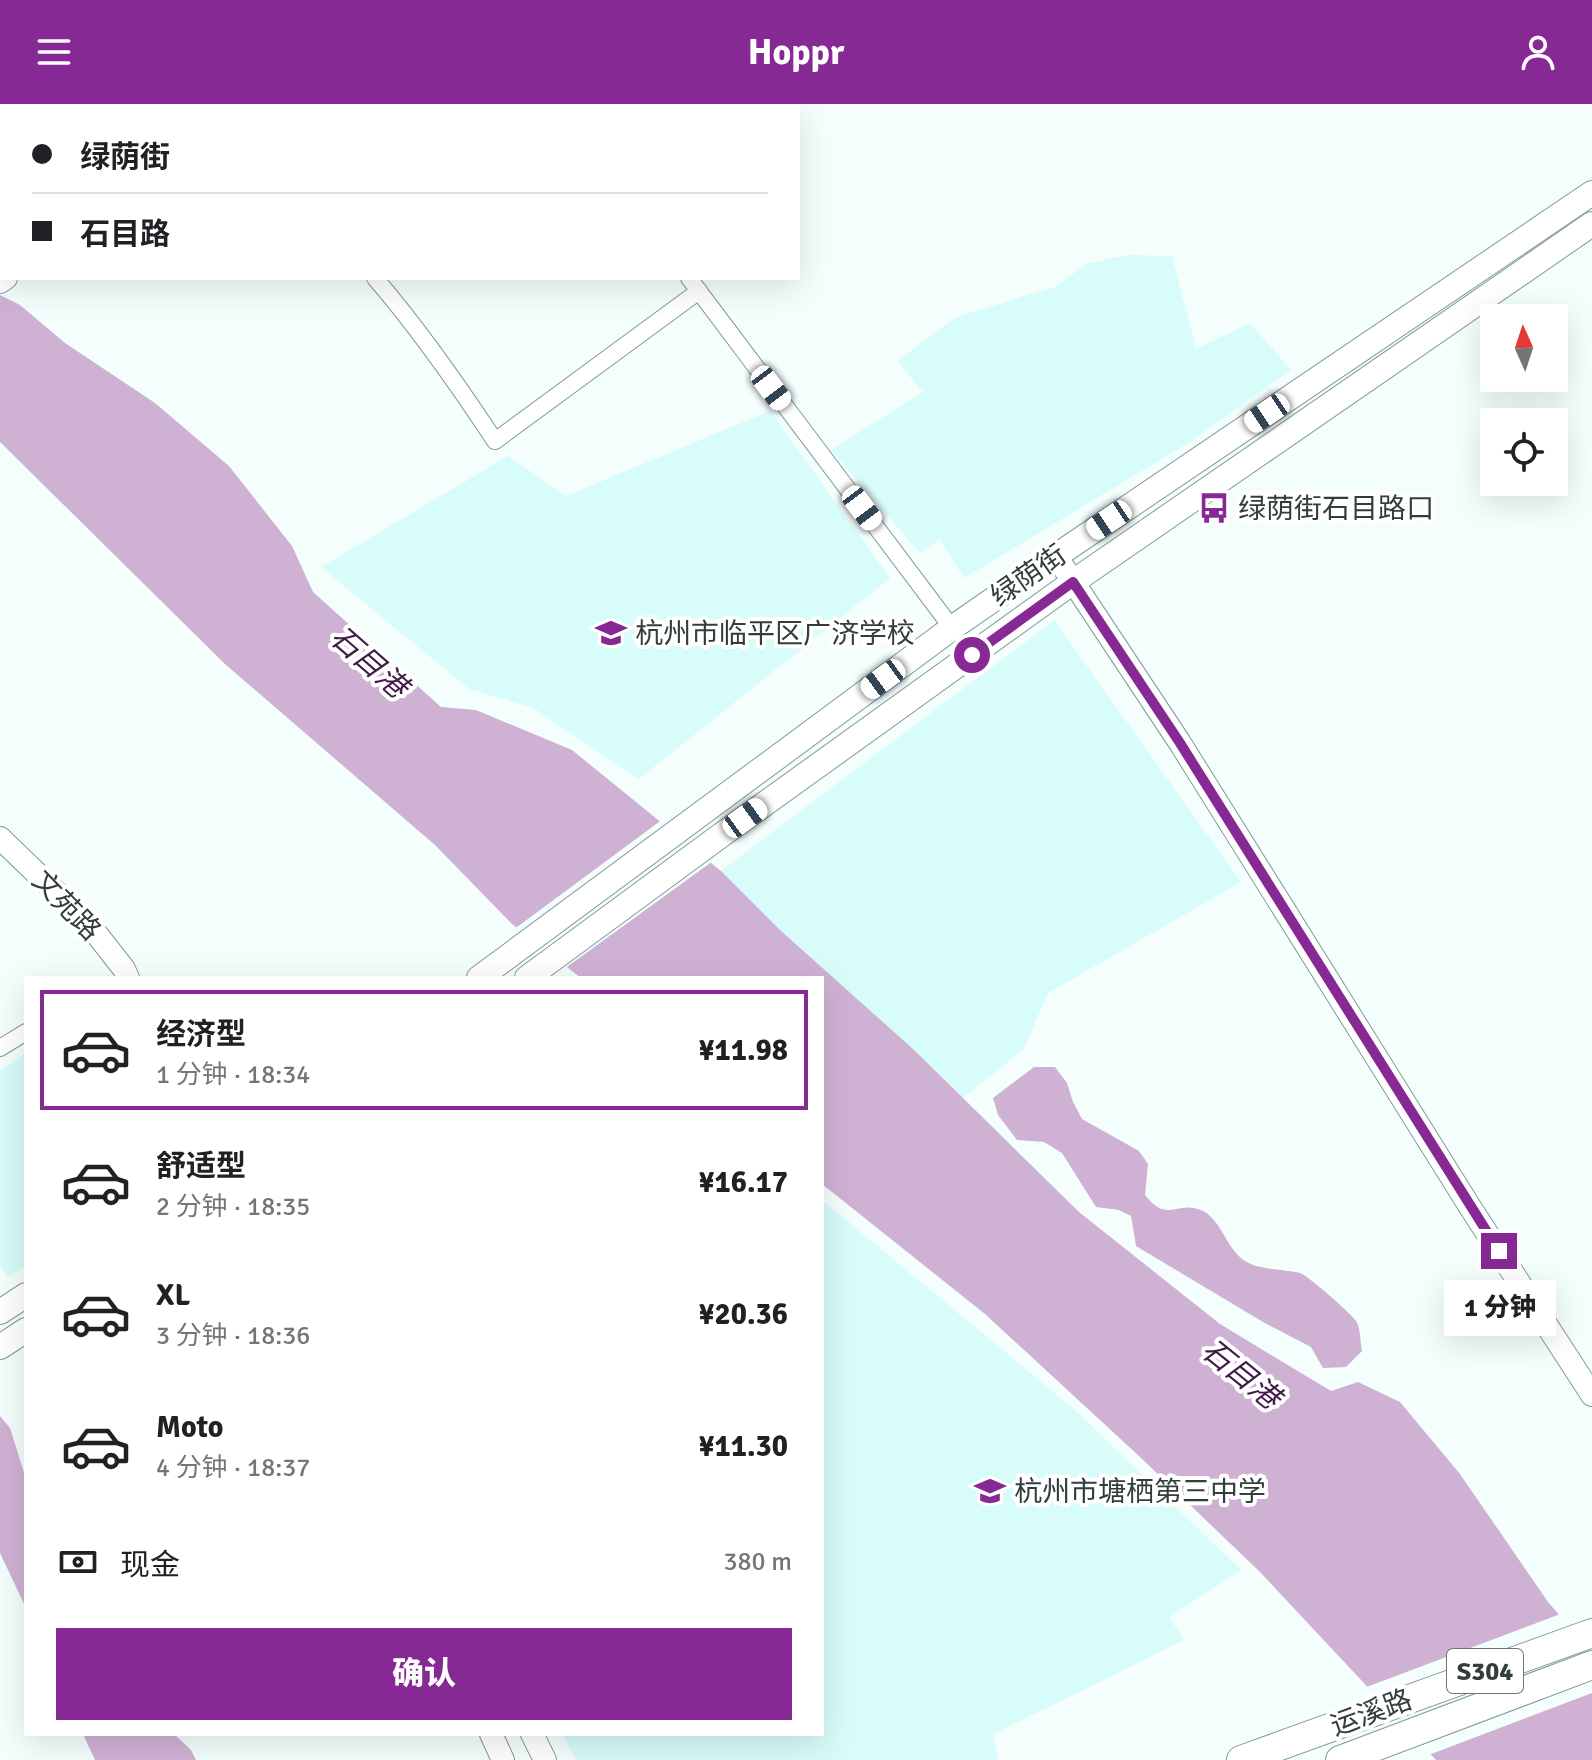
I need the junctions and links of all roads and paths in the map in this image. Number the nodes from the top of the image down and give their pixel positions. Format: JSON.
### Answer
{"nodes":[{"id":1,"x":1592,"y":193,"type":"edge"},
{"id":2,"x":1592,"y":224,"type":"edge"},
{"id":3,"x":377,"y":280,"type":"edge"},
{"id":4,"x":694,"y":285,"type":"edge"},
{"id":5,"x":1056,"y":556,"type":"junction"},
{"id":6,"x":1073,"y":582,"type":"junction"},
{"id":7,"x":952,"y":628,"type":"junction"},
{"id":8,"x":0,"y":838,"type":"edge"},
{"id":9,"x":533,"y":974,"type":"edge"},
{"id":10,"x":120,"y":975,"type":"edge"},
{"id":11,"x":482,"y":976,"type":"edge"},
{"id":12,"x":24,"y":1033,"type":"edge"},
{"id":13,"x":0,"y":1048,"type":"edge"},
{"id":14,"x":24,"y":1331,"type":"edge"},
{"id":15,"x":0,"y":1347,"type":"edge"},
{"id":16,"x":1592,"y":1395,"type":"edge"},
{"id":17,"x":1592,"y":1633,"type":"edge"},
{"id":18,"x":1592,"y":1665,"type":"edge"},
{"id":19,"x":492,"y":1736,"type":"edge"},
{"id":20,"x":533,"y":1736,"type":"edge"},
{"id":21,"x":503,"y":1760,"type":"edge"},
{"id":22,"x":545,"y":1760,"type":"edge"},
{"id":23,"x":1241,"y":1760,"type":"edge"},
{"id":24,"x":1340,"y":1760,"type":"edge"}],
"edges":[{"from":1,"to":5,"type":"main road","name":"绿荫街"},
{"from":2,"to":6,"type":"main road","name":"绿荫街"},
{"from":3,"to":4,"type":"street"},
{"from":4,"to":7,"type":"street"},
{"from":5,"to":6,"type":"street"},
{"from":5,"to":7,"type":"main road","name":"绿荫街"},
{"from":6,"to":9,"type":"main road","name":"绿荫街"},
{"from":6,"to":16,"type":"street"},
{"from":7,"to":11,"type":"main road","name":"绿荫街"},
{"from":8,"to":10,"type":"street","name":"文苑路"},
{"from":12,"to":13,"type":"street"},
{"from":14,"to":15,"type":"main road"},
{"from":17,"to":23,"type":"highway","name":"运溪路","number":"S304"},
{"from":18,"to":24,"type":"highway","name":"运溪路","number":"S304"},
{"from":19,"to":21,"type":"street"},
{"from":20,"to":22,"type":"street"}]}
